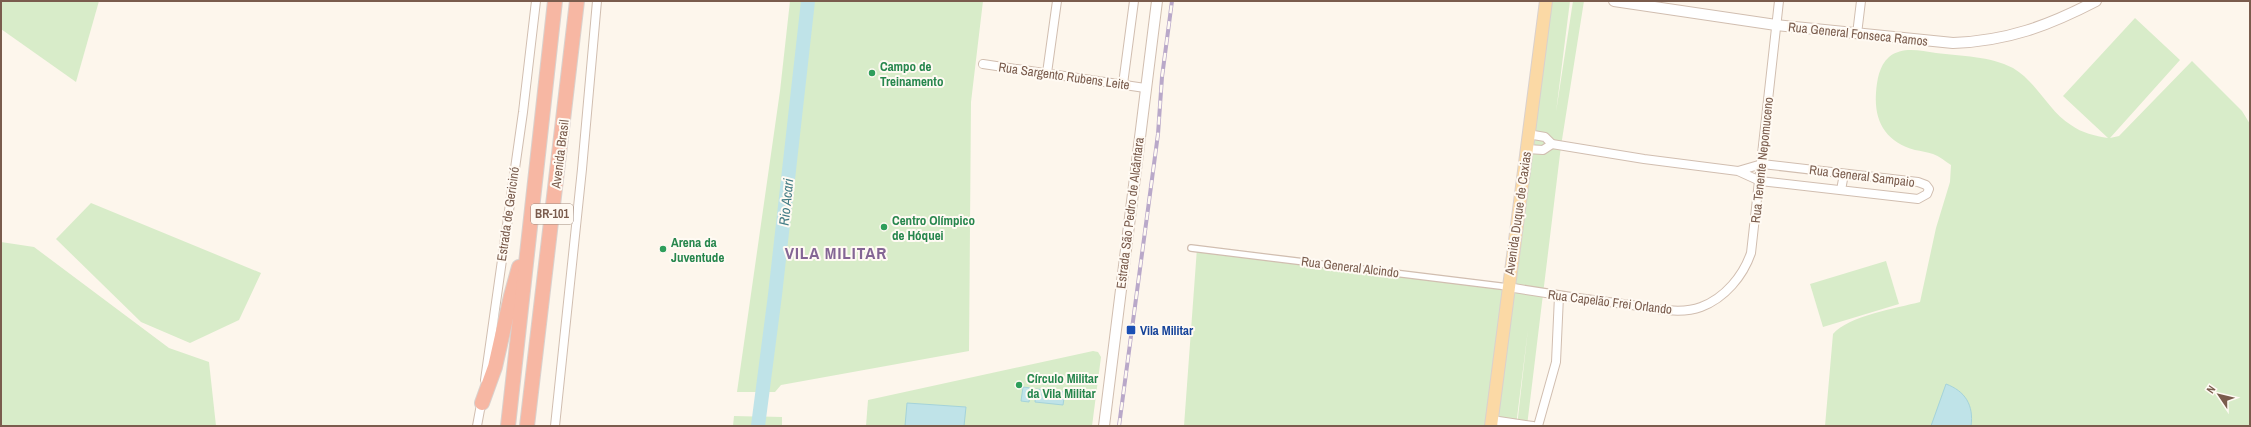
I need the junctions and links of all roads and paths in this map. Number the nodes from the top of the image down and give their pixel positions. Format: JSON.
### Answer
{"nodes":[{"id":1,"x":536,"y":1,"type":"edge"},
{"id":2,"x":555,"y":1,"type":"edge"},
{"id":3,"x":577,"y":1,"type":"edge"},
{"id":4,"x":597,"y":1,"type":"edge"},
{"id":5,"x":1057,"y":1,"type":"edge"},
{"id":6,"x":1134,"y":1,"type":"edge"},
{"id":7,"x":1157,"y":1,"type":"edge"},
{"id":8,"x":1546,"y":1,"type":"edge"},
{"id":9,"x":1614,"y":1,"type":"edge"},
{"id":10,"x":1779,"y":1,"type":"edge"},
{"id":11,"x":1861,"y":1,"type":"edge"},
{"id":12,"x":2096,"y":1,"type":"edge"},
{"id":13,"x":1776,"y":25,"type":"junction"},
{"id":14,"x":1857,"y":34,"type":"junction"},
{"id":15,"x":983,"y":64,"type":"dead end"},
{"id":16,"x":1047,"y":73,"type":"junction"},
{"id":17,"x":1123,"y":84,"type":"junction"},
{"id":18,"x":1146,"y":88,"type":"junction"},
{"id":19,"x":1528,"y":134,"type":"junction"},
{"id":20,"x":1552,"y":144,"type":"junction"},
{"id":21,"x":1527,"y":148,"type":"junction"},
{"id":22,"x":1762,"y":164,"type":"junction"},
{"id":23,"x":1738,"y":171,"type":"junction"},
{"id":24,"x":1844,"y":174,"type":"junction"},
{"id":25,"x":1760,"y":181,"type":"junction"},
{"id":26,"x":1841,"y":190,"type":"junction"},
{"id":27,"x":530,"y":232,"type":"junction"},
{"id":28,"x":1191,"y":248,"type":"dead end"},
{"id":29,"x":1508,"y":287,"type":"junction"},
{"id":30,"x":1729,"y":288,"type":"joint"},
{"id":31,"x":1559,"y":296,"type":"junction"},
{"id":32,"x":482,"y":403,"type":"junction"},
{"id":33,"x":1491,"y":423,"type":"edge"},
{"id":34,"x":477,"y":426,"type":"edge"},
{"id":35,"x":508,"y":426,"type":"edge"},
{"id":36,"x":527,"y":426,"type":"edge"},
{"id":37,"x":555,"y":426,"type":"edge"},
{"id":38,"x":1104,"y":426,"type":"edge"},
{"id":39,"x":1533,"y":426,"type":"edge"},
{"id":40,"x":1538,"y":426,"type":"edge"}],
"edges":[{"from":1,"to":32,"type":"street","name":"Estrada de Gericinó"},
{"from":2,"to":27,"type":"highway","name":"Avenida Brasil","number":"BR-101"},
{"from":3,"to":36,"type":"highway","name":"Avenida Brasil","number":"BR-101"},
{"from":4,"to":37,"type":"street"},
{"from":5,"to":16,"type":"street"},
{"from":6,"to":17,"type":"street"},
{"from":7,"to":18,"type":"street","name":"Estrada São Pedro de Alcântara"},
{"from":8,"to":19,"type":"main road","name":"Avenida Duque de Caxias"},
{"from":9,"to":13,"type":"street","name":"Rua General Fonseca Ramos"},
{"from":10,"to":13,"type":"street","name":"Rua Tenente Nepomuceno"},
{"from":11,"to":14,"type":"street"},
{"from":12,"to":14,"type":"street","name":"Rua General Fonseca Ramos"},
{"from":13,"to":14,"type":"street","name":"Rua General Fonseca Ramos"},
{"from":13,"to":22,"type":"street","name":"Rua Tenente Nepomuceno"},
{"from":15,"to":16,"type":"street","name":"Rua Sargento Rubens Leite"},
{"from":16,"to":17,"type":"street","name":"Rua Sargento Rubens Leite"},
{"from":17,"to":18,"type":"street","name":"Rua Sargento Rubens Leite"},
{"from":18,"to":38,"type":"street","name":"Estrada São Pedro de Alcântara"},
{"from":19,"to":20,"type":"street","name":"Rua General Sampaio"},
{"from":19,"to":21,"type":"main road","name":"Avenida Duque de Caxias"},
{"from":20,"to":21,"type":"street","name":"Rua General Sampaio"},
{"from":20,"to":23,"type":"street","name":"Rua General Sampaio"},
{"from":21,"to":29,"type":"main road","name":"Avenida Duque de Caxias"},
{"from":22,"to":23,"type":"street","name":"Rua General Sampaio"},
{"from":22,"to":24,"type":"street","name":"Rua General Sampaio"},
{"from":22,"to":25,"type":"street","name":"Rua Tenente Nepomuceno"},
{"from":23,"to":25,"type":"street","name":"Rua General Sampaio"},
{"from":24,"to":26,"type":"street"},
{"from":24,"to":26,"type":"street","name":"Rua General Sampaio"},
{"from":25,"to":26,"type":"street","name":"Rua General Sampaio"},
{"from":25,"to":30,"type":"street","name":"Rua Tenente Nepomuceno"},
{"from":27,"to":32,"type":"highway"},
{"from":27,"to":35,"type":"highway","name":"Avenida Brasil","number":"BR-101"},
{"from":28,"to":29,"type":"street","name":"Rua General Alcindo"},
{"from":29,"to":31,"type":"street","name":"Rua Capelão Frei Orlando"},
{"from":29,"to":33,"type":"main road","name":"Avenida Duque de Caxias"},
{"from":30,"to":31,"type":"street","name":"Rua Capelão Frei Orlando"},
{"from":31,"to":40,"type":"street"},
{"from":32,"to":34,"type":"street","name":"Estrada de Gericinó"},
{"from":33,"to":39,"type":"street"}]}
